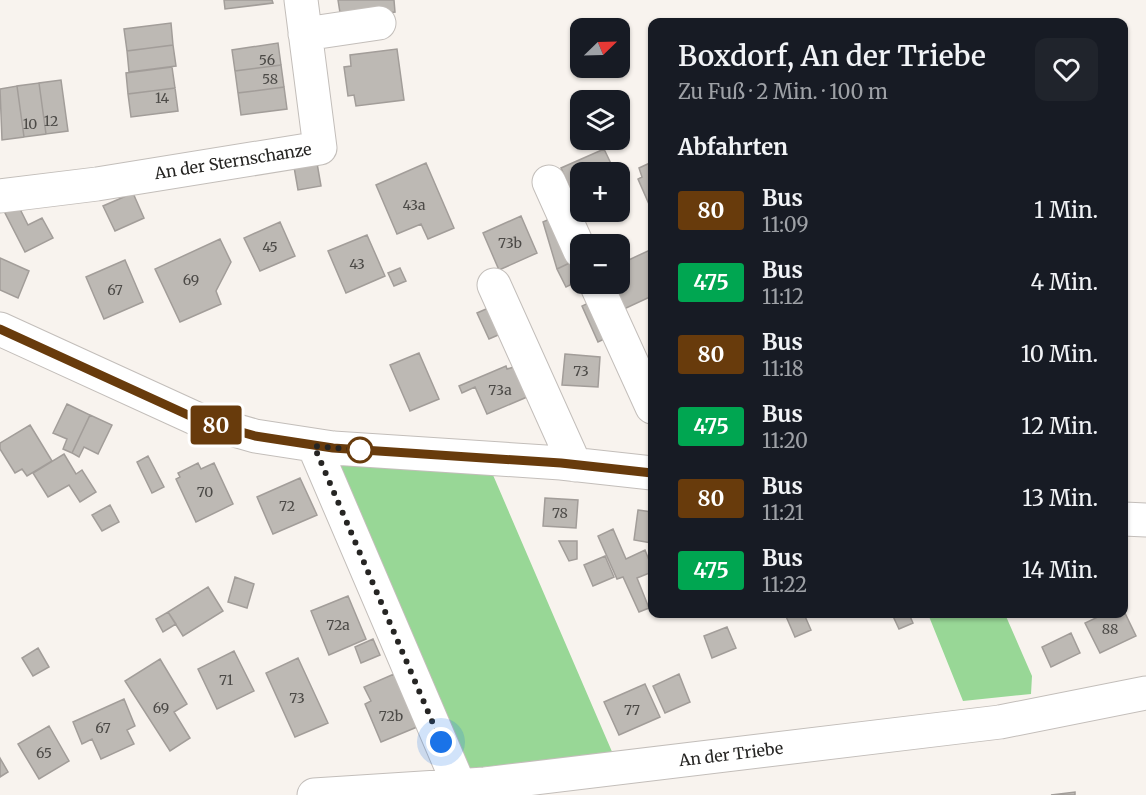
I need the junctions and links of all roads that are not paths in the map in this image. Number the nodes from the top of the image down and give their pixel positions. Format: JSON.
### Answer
{"nodes":[{"id":1,"x":301,"y":0,"type":"edge"},
{"id":2,"x":379,"y":23,"type":"dead end"},
{"id":3,"x":305,"y":34,"type":"junction"},
{"id":4,"x":549,"y":182,"type":"dead end"},
{"id":5,"x":0,"y":196,"type":"edge"},
{"id":6,"x":573,"y":234,"type":"edge"},
{"id":7,"x":494,"y":285,"type":"dead end"},
{"id":8,"x":601,"y":294,"type":"edge"},
{"id":9,"x":0,"y":329,"type":"edge"},
{"id":10,"x":648,"y":397,"type":"edge"},
{"id":11,"x":314,"y":446,"type":"junction"},
{"id":12,"x":575,"y":465,"type":"junction"},
{"id":13,"x":648,"y":473,"type":"edge"},
{"id":14,"x":1128,"y":519,"type":"edge"},
{"id":15,"x":1146,"y":520,"type":"edge"},
{"id":16,"x":1146,"y":693,"type":"edge"},
{"id":17,"x":587,"y":783,"type":"edge"},
{"id":18,"x":459,"y":785,"type":"junction"},
{"id":19,"x":314,"y":795,"type":"edge"}],
"edges":[{"from":1,"to":3,"type":"street","name":"An der Sternschanze"},
{"from":2,"to":3,"type":"street"},
{"from":3,"to":5,"type":"street","name":"An der Sternschanze"},
{"from":4,"to":6,"type":"street"},
{"from":7,"to":12,"type":"street"},
{"from":8,"to":10,"type":"street"},
{"from":9,"to":11,"type":"street"},
{"from":11,"to":12,"type":"street"},
{"from":11,"to":18,"type":"street"},
{"from":12,"to":13,"type":"street"},
{"from":14,"to":15,"type":"street"},
{"from":16,"to":17,"type":"street","name":"An der Triebe"},
{"from":17,"to":18,"type":"street","name":"An der Triebe"},
{"from":18,"to":19,"type":"street","name":"An der Triebe"}]}
